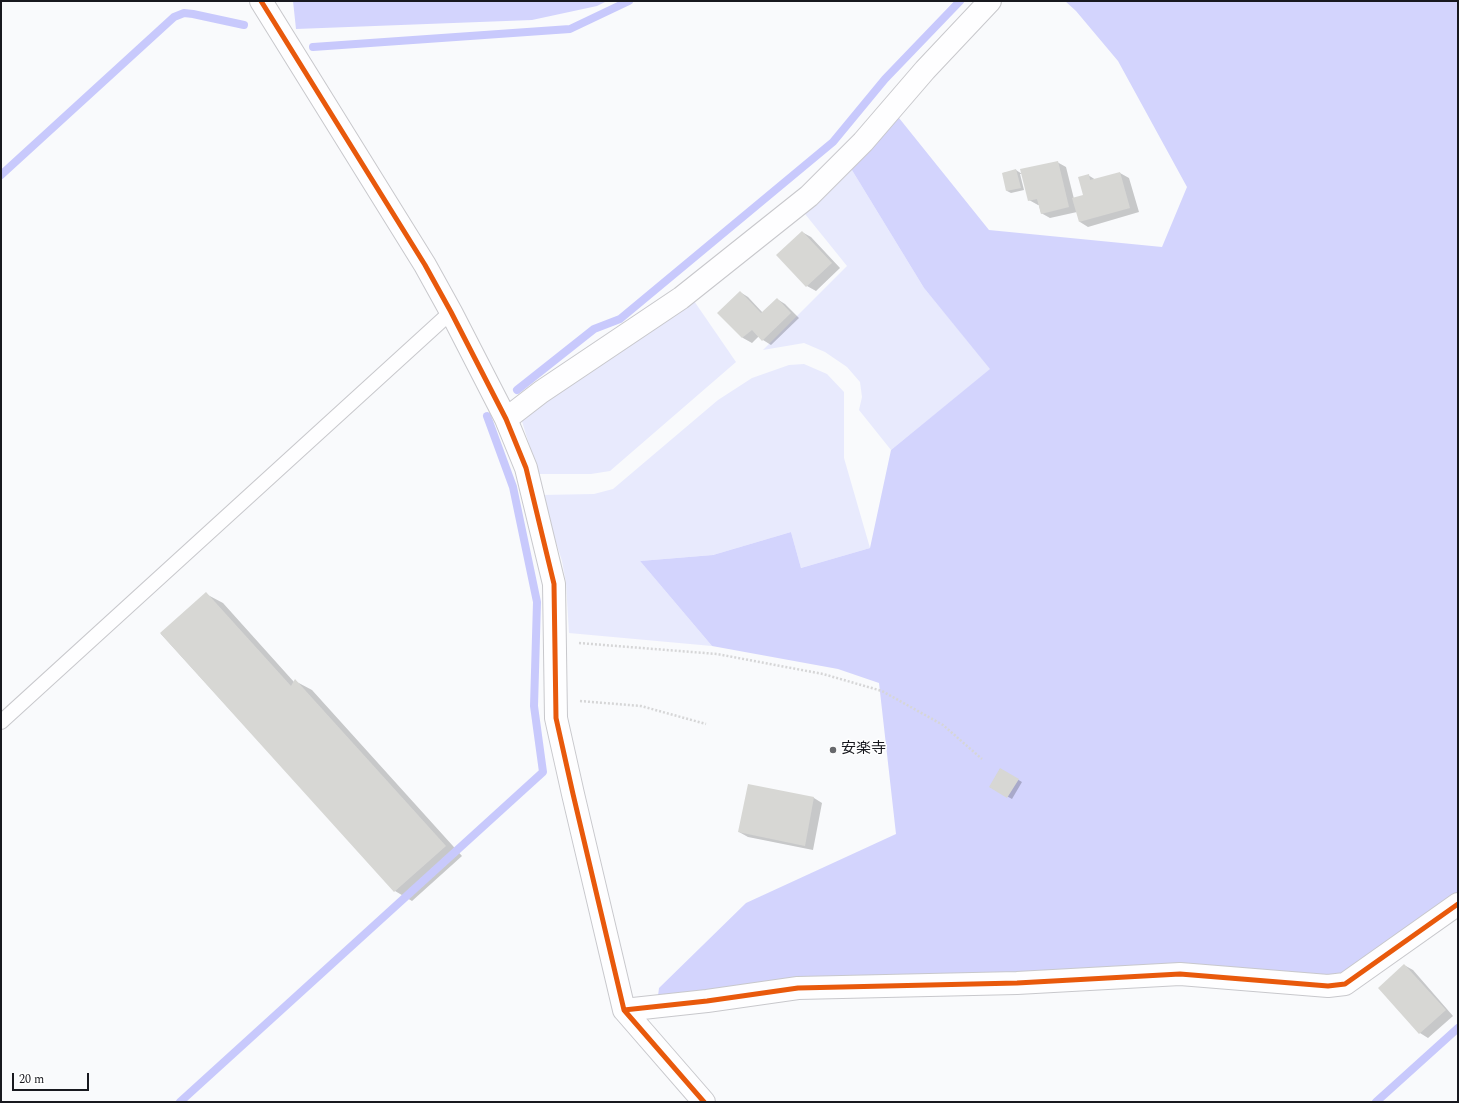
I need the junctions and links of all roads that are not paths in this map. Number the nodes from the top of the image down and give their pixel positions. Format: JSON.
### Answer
{"nodes":[{"id":1,"x":261,"y":1,"type":"edge"},
{"id":2,"x":990,"y":1,"type":"edge"},
{"id":3,"x":451,"y":312,"type":"junction"},
{"id":4,"x":506,"y":419,"type":"junction"},
{"id":5,"x":1,"y":722,"type":"edge"},
{"id":6,"x":1458,"y":904,"type":"edge"},
{"id":7,"x":624,"y":1010,"type":"junction"},
{"id":8,"x":704,"y":1102,"type":"edge"}],
"edges":[{"from":1,"to":3,"type":"street"},
{"from":2,"to":4,"type":"street"},
{"from":3,"to":4,"type":"street"},
{"from":3,"to":5,"type":"lane"},
{"from":4,"to":7,"type":"street"},
{"from":6,"to":7,"type":"street"},
{"from":7,"to":8,"type":"street"}]}
